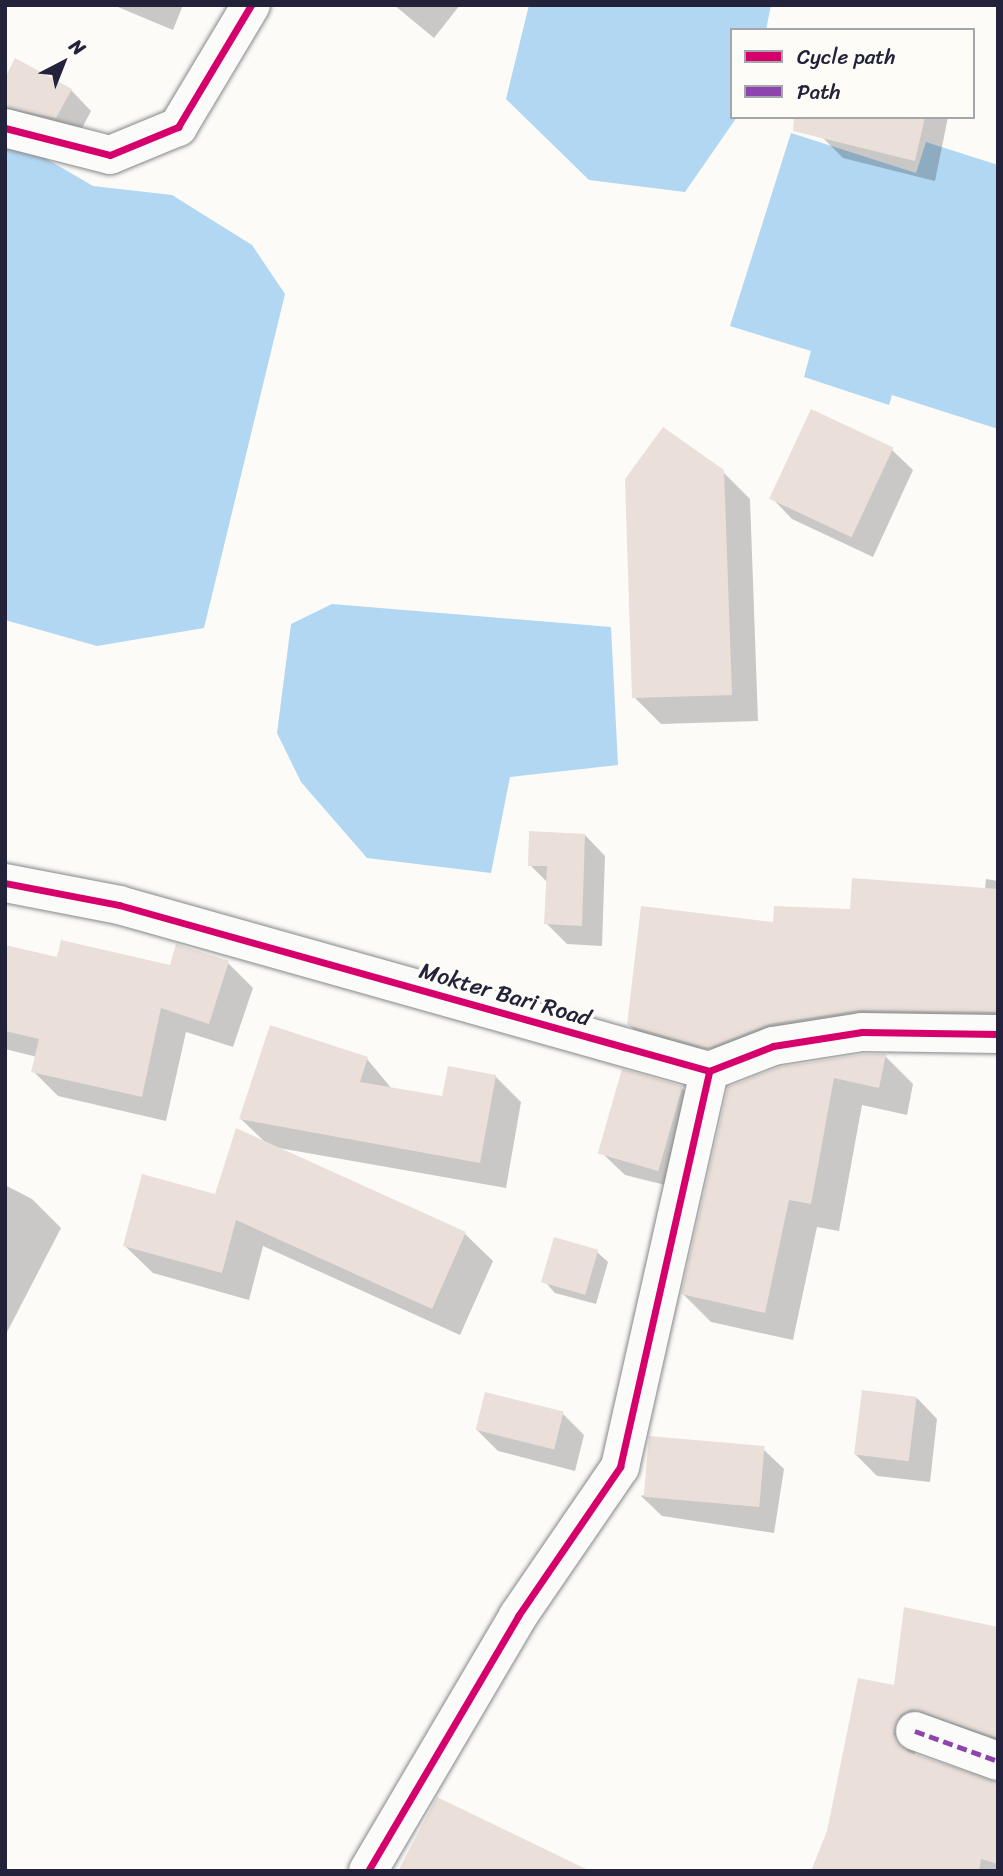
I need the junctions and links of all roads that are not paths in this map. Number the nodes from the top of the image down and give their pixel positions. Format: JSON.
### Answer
{"nodes":[{"id":1,"x":251,"y":5,"type":"edge"},
{"id":2,"x":5,"y":128,"type":"edge"},
{"id":3,"x":5,"y":883,"type":"edge"},
{"id":4,"x":998,"y":1034,"type":"edge"},
{"id":5,"x":709,"y":1071,"type":"junction"},
{"id":6,"x":915,"y":1731,"type":"dead end"},
{"id":7,"x":998,"y":1761,"type":"edge"},
{"id":8,"x":368,"y":1871,"type":"edge"}],
"edges":[{"from":1,"to":2,"type":"street"},
{"from":3,"to":5,"type":"street","name":"Mokter Bari Road"},
{"from":4,"to":5,"type":"street"},
{"from":5,"to":8,"type":"street"},
{"from":6,"to":7,"type":"street"}]}
